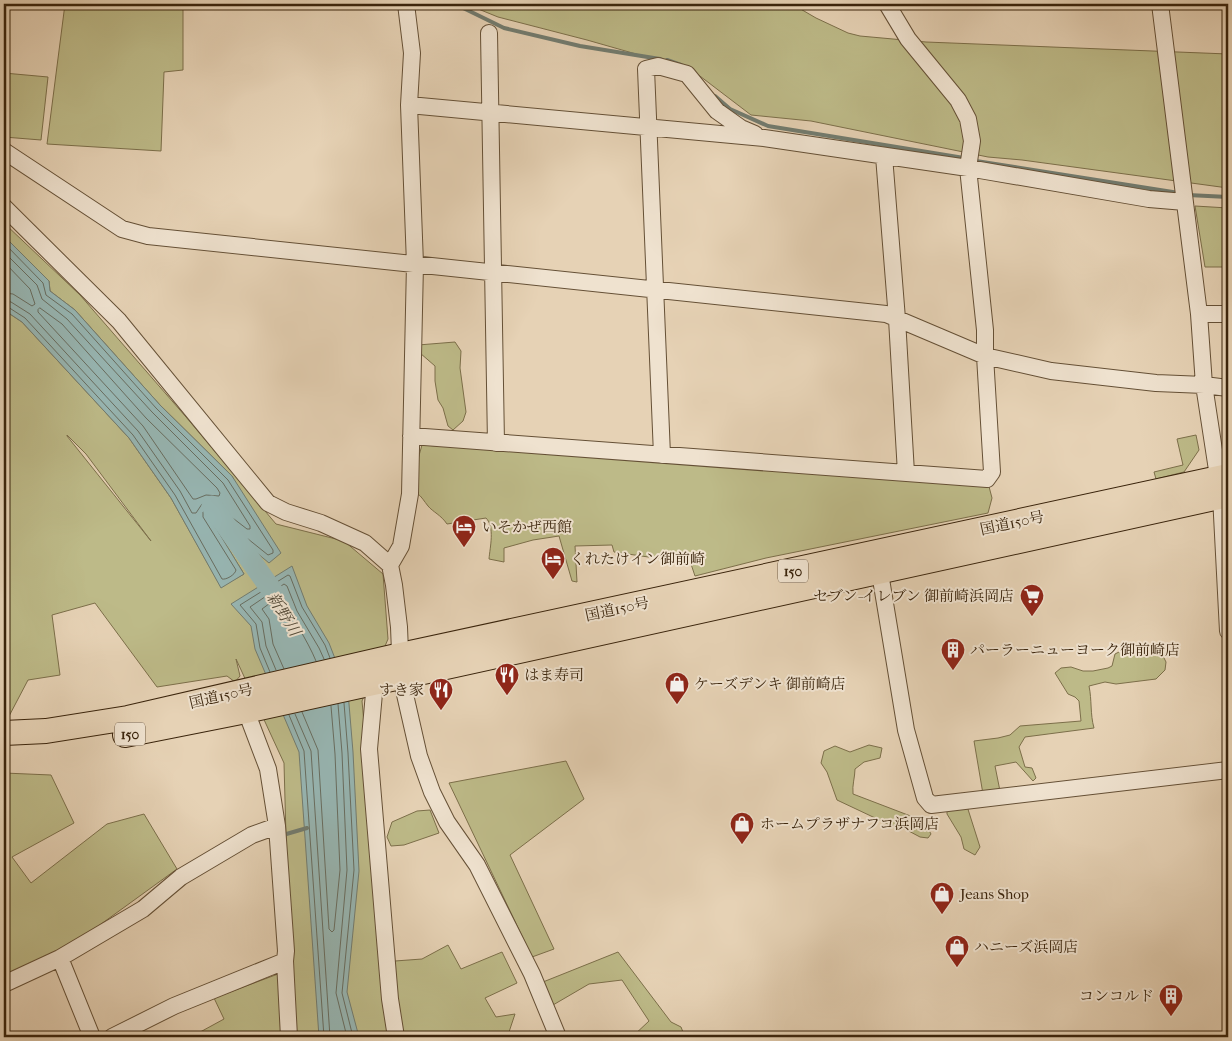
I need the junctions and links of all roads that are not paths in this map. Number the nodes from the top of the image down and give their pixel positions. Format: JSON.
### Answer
{"nodes":[{"id":1,"x":406,"y":4,"type":"edge"},
{"id":2,"x":887,"y":4,"type":"edge"},
{"id":3,"x":1160,"y":4,"type":"edge"},
{"id":4,"x":489,"y":33,"type":"dead end"},
{"id":5,"x":409,"y":105,"type":"junction"},
{"id":6,"x":490,"y":112,"type":"junction"},
{"id":7,"x":649,"y":127,"type":"junction"},
{"id":8,"x":764,"y":138,"type":"junction"},
{"id":9,"x":4,"y":151,"type":"edge"},
{"id":10,"x":884,"y":156,"type":"junction"},
{"id":11,"x":969,"y":160,"type":"junction"},
{"id":12,"x":1184,"y":196,"type":"junction"},
{"id":13,"x":4,"y":207,"type":"edge"},
{"id":14,"x":415,"y":264,"type":"junction"},
{"id":15,"x":494,"y":273,"type":"junction"},
{"id":16,"x":655,"y":290,"type":"junction"},
{"id":17,"x":1199,"y":314,"type":"junction"},
{"id":18,"x":1228,"y":314,"type":"edge"},
{"id":19,"x":897,"y":319,"type":"junction"},
{"id":20,"x":985,"y":356,"type":"junction"},
{"id":21,"x":1204,"y":385,"type":"junction"},
{"id":22,"x":1228,"y":388,"type":"edge"},
{"id":23,"x":411,"y":436,"type":"junction"},
{"id":24,"x":496,"y":443,"type":"junction"},
{"id":25,"x":662,"y":455,"type":"junction"},
{"id":26,"x":906,"y":473,"type":"junction"},
{"id":27,"x":1224,"y":486,"type":"edge"},
{"id":28,"x":878,"y":562,"type":"junction"},
{"id":29,"x":390,"y":565,"type":"junction"},
{"id":30,"x":1228,"y":631,"type":"edge"},
{"id":31,"x":401,"y":666,"type":"junction"},
{"id":32,"x":365,"y":678,"type":"junction"},
{"id":33,"x":251,"y":703,"type":"junction"},
{"id":34,"x":4,"y":733,"type":"edge"},
{"id":35,"x":4,"y":748,"type":"edge"},
{"id":36,"x":1228,"y":770,"type":"edge"},
{"id":37,"x":277,"y":826,"type":"junction"},
{"id":38,"x":60,"y":958,"type":"junction"},
{"id":39,"x":285,"y":961,"type":"junction"},
{"id":40,"x":4,"y":984,"type":"edge"},
{"id":41,"x":92,"y":1037,"type":"edge"},
{"id":42,"x":112,"y":1037,"type":"edge"},
{"id":43,"x":289,"y":1037,"type":"edge"},
{"id":44,"x":396,"y":1037,"type":"edge"},
{"id":45,"x":558,"y":1037,"type":"edge"}],
"edges":[{"from":1,"to":5,"type":"street"},
{"from":2,"to":11,"type":"street"},
{"from":3,"to":12,"type":"street"},
{"from":4,"to":6,"type":"street"},
{"from":5,"to":6,"type":"street"},
{"from":5,"to":14,"type":"street"},
{"from":6,"to":7,"type":"street"},
{"from":6,"to":15,"type":"street"},
{"from":7,"to":8,"type":"street"},
{"from":7,"to":8,"type":"street"},
{"from":7,"to":16,"type":"street"},
{"from":8,"to":10,"type":"street"},
{"from":9,"to":14,"type":"street"},
{"from":10,"to":11,"type":"street"},
{"from":10,"to":19,"type":"street"},
{"from":11,"to":12,"type":"street"},
{"from":11,"to":20,"type":"street"},
{"from":12,"to":17,"type":"street"},
{"from":13,"to":29,"type":"street"},
{"from":14,"to":15,"type":"street"},
{"from":14,"to":23,"type":"street"},
{"from":15,"to":16,"type":"street"},
{"from":15,"to":24,"type":"street"},
{"from":16,"to":19,"type":"street"},
{"from":16,"to":25,"type":"street"},
{"from":17,"to":18,"type":"street"},
{"from":17,"to":21,"type":"street"},
{"from":19,"to":20,"type":"street"},
{"from":19,"to":26,"type":"street"},
{"from":20,"to":21,"type":"street"},
{"from":20,"to":26,"type":"street"},
{"from":21,"to":22,"type":"street"},
{"from":21,"to":27,"type":"street"},
{"from":23,"to":24,"type":"street"},
{"from":23,"to":29,"type":"street"},
{"from":24,"to":25,"type":"street"},
{"from":25,"to":26,"type":"street"},
{"from":27,"to":28,"type":"highway","name":"国道150号","number":"150"},
{"from":27,"to":30,"type":"street"},
{"from":28,"to":31,"type":"highway","name":"国道150号","number":"150"},
{"from":28,"to":36,"type":"street"},
{"from":29,"to":31,"type":"street"},
{"from":31,"to":32,"type":"highway","name":"国道150号","number":"150"},
{"from":31,"to":45,"type":"street"},
{"from":32,"to":33,"type":"highway","name":"国道150号","number":"150"},
{"from":32,"to":44,"type":"street"},
{"from":33,"to":34,"type":"highway","name":"国道150号","number":"150"},
{"from":33,"to":35,"type":"highway","name":"国道150号","number":"150"},
{"from":33,"to":37,"type":"street"},
{"from":37,"to":38,"type":"street"},
{"from":37,"to":39,"type":"street"},
{"from":38,"to":40,"type":"street"},
{"from":38,"to":41,"type":"street"},
{"from":39,"to":42,"type":"street"},
{"from":39,"to":43,"type":"street"}]}
